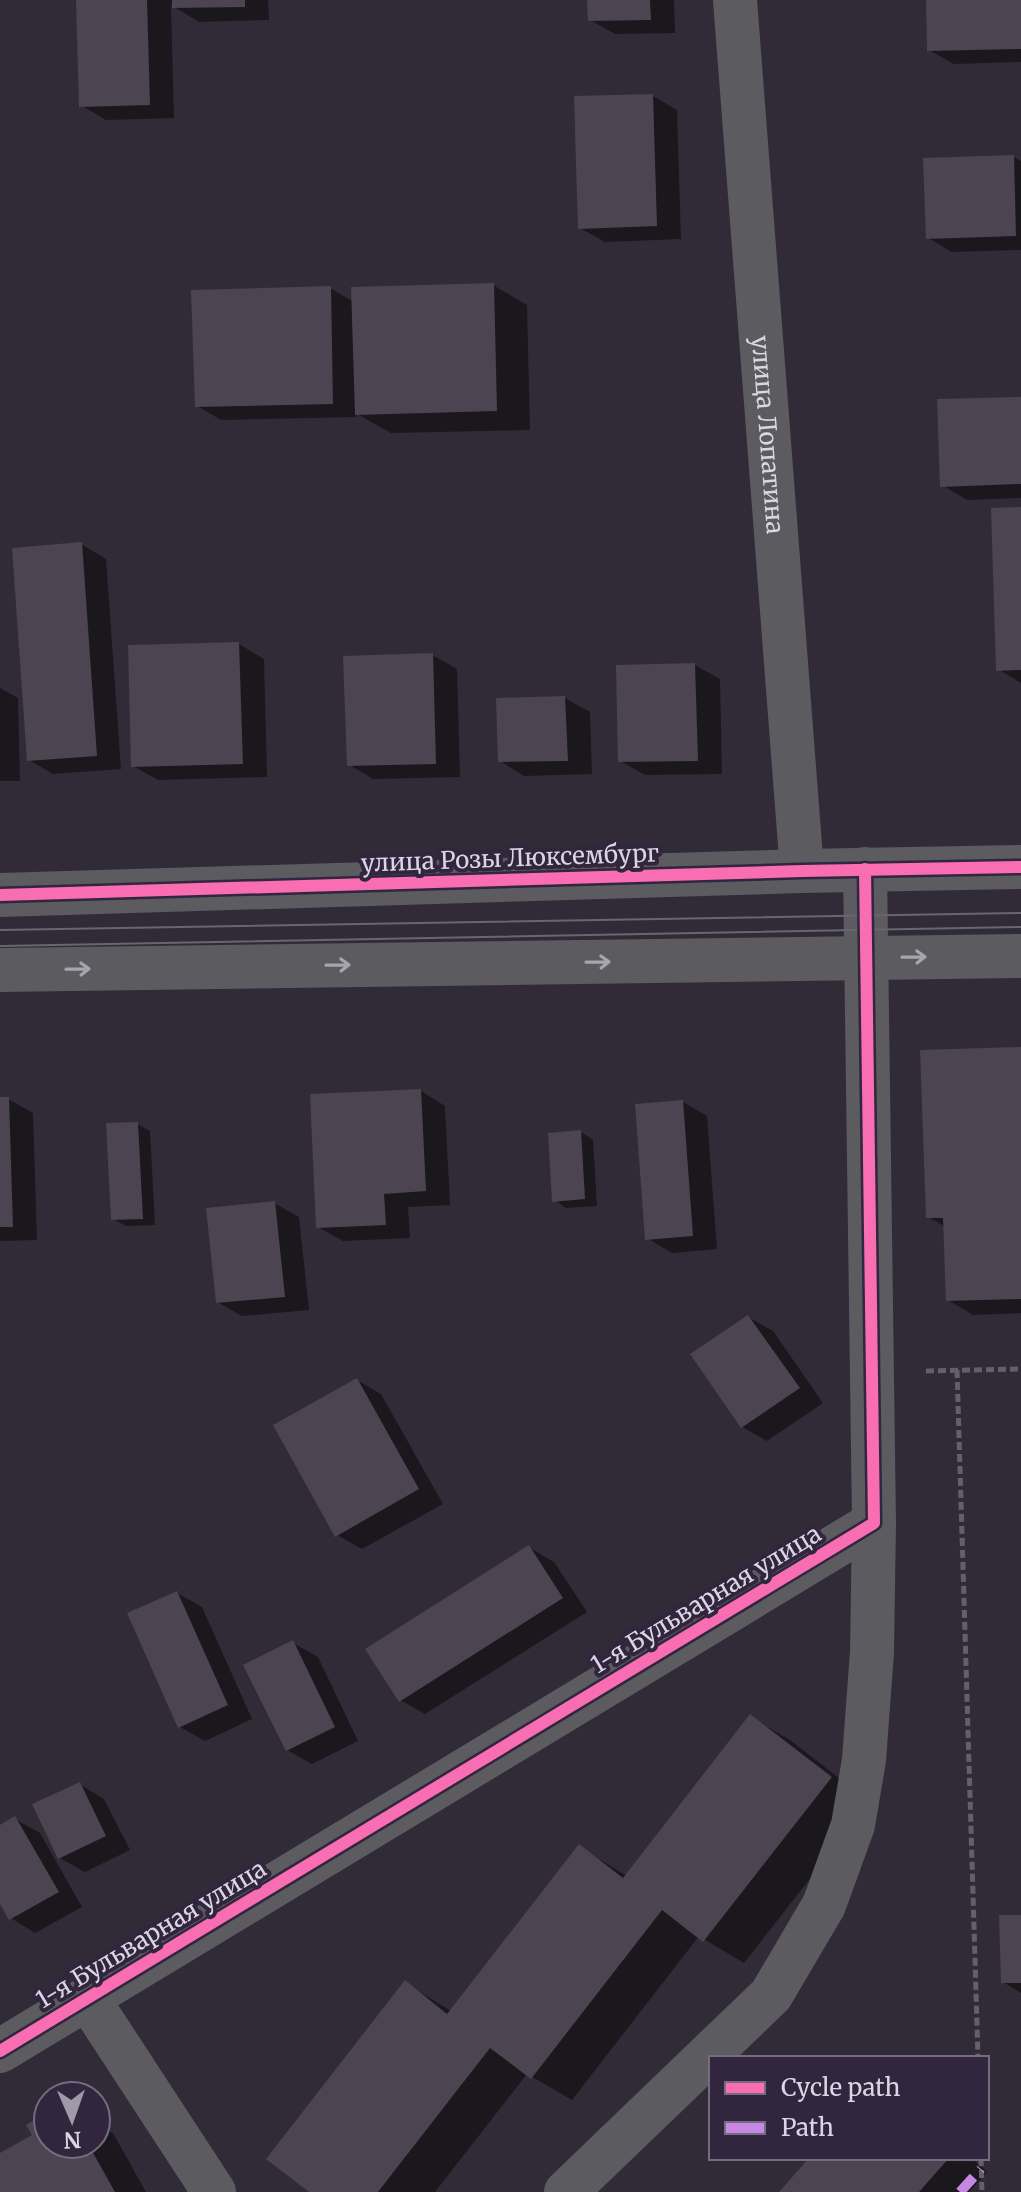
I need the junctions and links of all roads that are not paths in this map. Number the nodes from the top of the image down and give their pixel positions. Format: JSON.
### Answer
{"nodes":[{"id":1,"x":735,"y":0,"type":"edge"},
{"id":2,"x":1021,"y":867,"type":"edge"},
{"id":3,"x":865,"y":869,"type":"junction"},
{"id":4,"x":802,"y":871,"type":"junction"},
{"id":5,"x":0,"y":895,"type":"edge"},
{"id":6,"x":1021,"y":956,"type":"edge"},
{"id":7,"x":867,"y":958,"type":"junction"},
{"id":8,"x":0,"y":970,"type":"edge"},
{"id":9,"x":874,"y":1523,"type":"junction"},
{"id":10,"x":88,"y":1999,"type":"junction"},
{"id":11,"x":0,"y":2051,"type":"edge"},
{"id":12,"x":214,"y":2192,"type":"edge"},
{"id":13,"x":566,"y":2192,"type":"edge"}],
"edges":[{"from":1,"to":4,"type":"street","name":"улица Лопатина"},
{"from":2,"to":3,"type":"street","name":"улица Розы Люксембург"},
{"from":3,"to":4,"type":"street","name":"улица Розы Люксембург"},
{"from":3,"to":7,"type":"street"},
{"from":4,"to":5,"type":"street","name":"улица Розы Люксембург"},
{"from":7,"to":6,"type":"street","one_way":true},
{"from":8,"to":7,"type":"street","one_way":true},
{"from":7,"to":9,"type":"street"},
{"from":9,"to":10,"type":"street","name":"1-я Бульварная улица"},
{"from":9,"to":13,"type":"street"},
{"from":10,"to":11,"type":"street","name":"1-я Бульварная улица"},
{"from":10,"to":12,"type":"street"}]}
